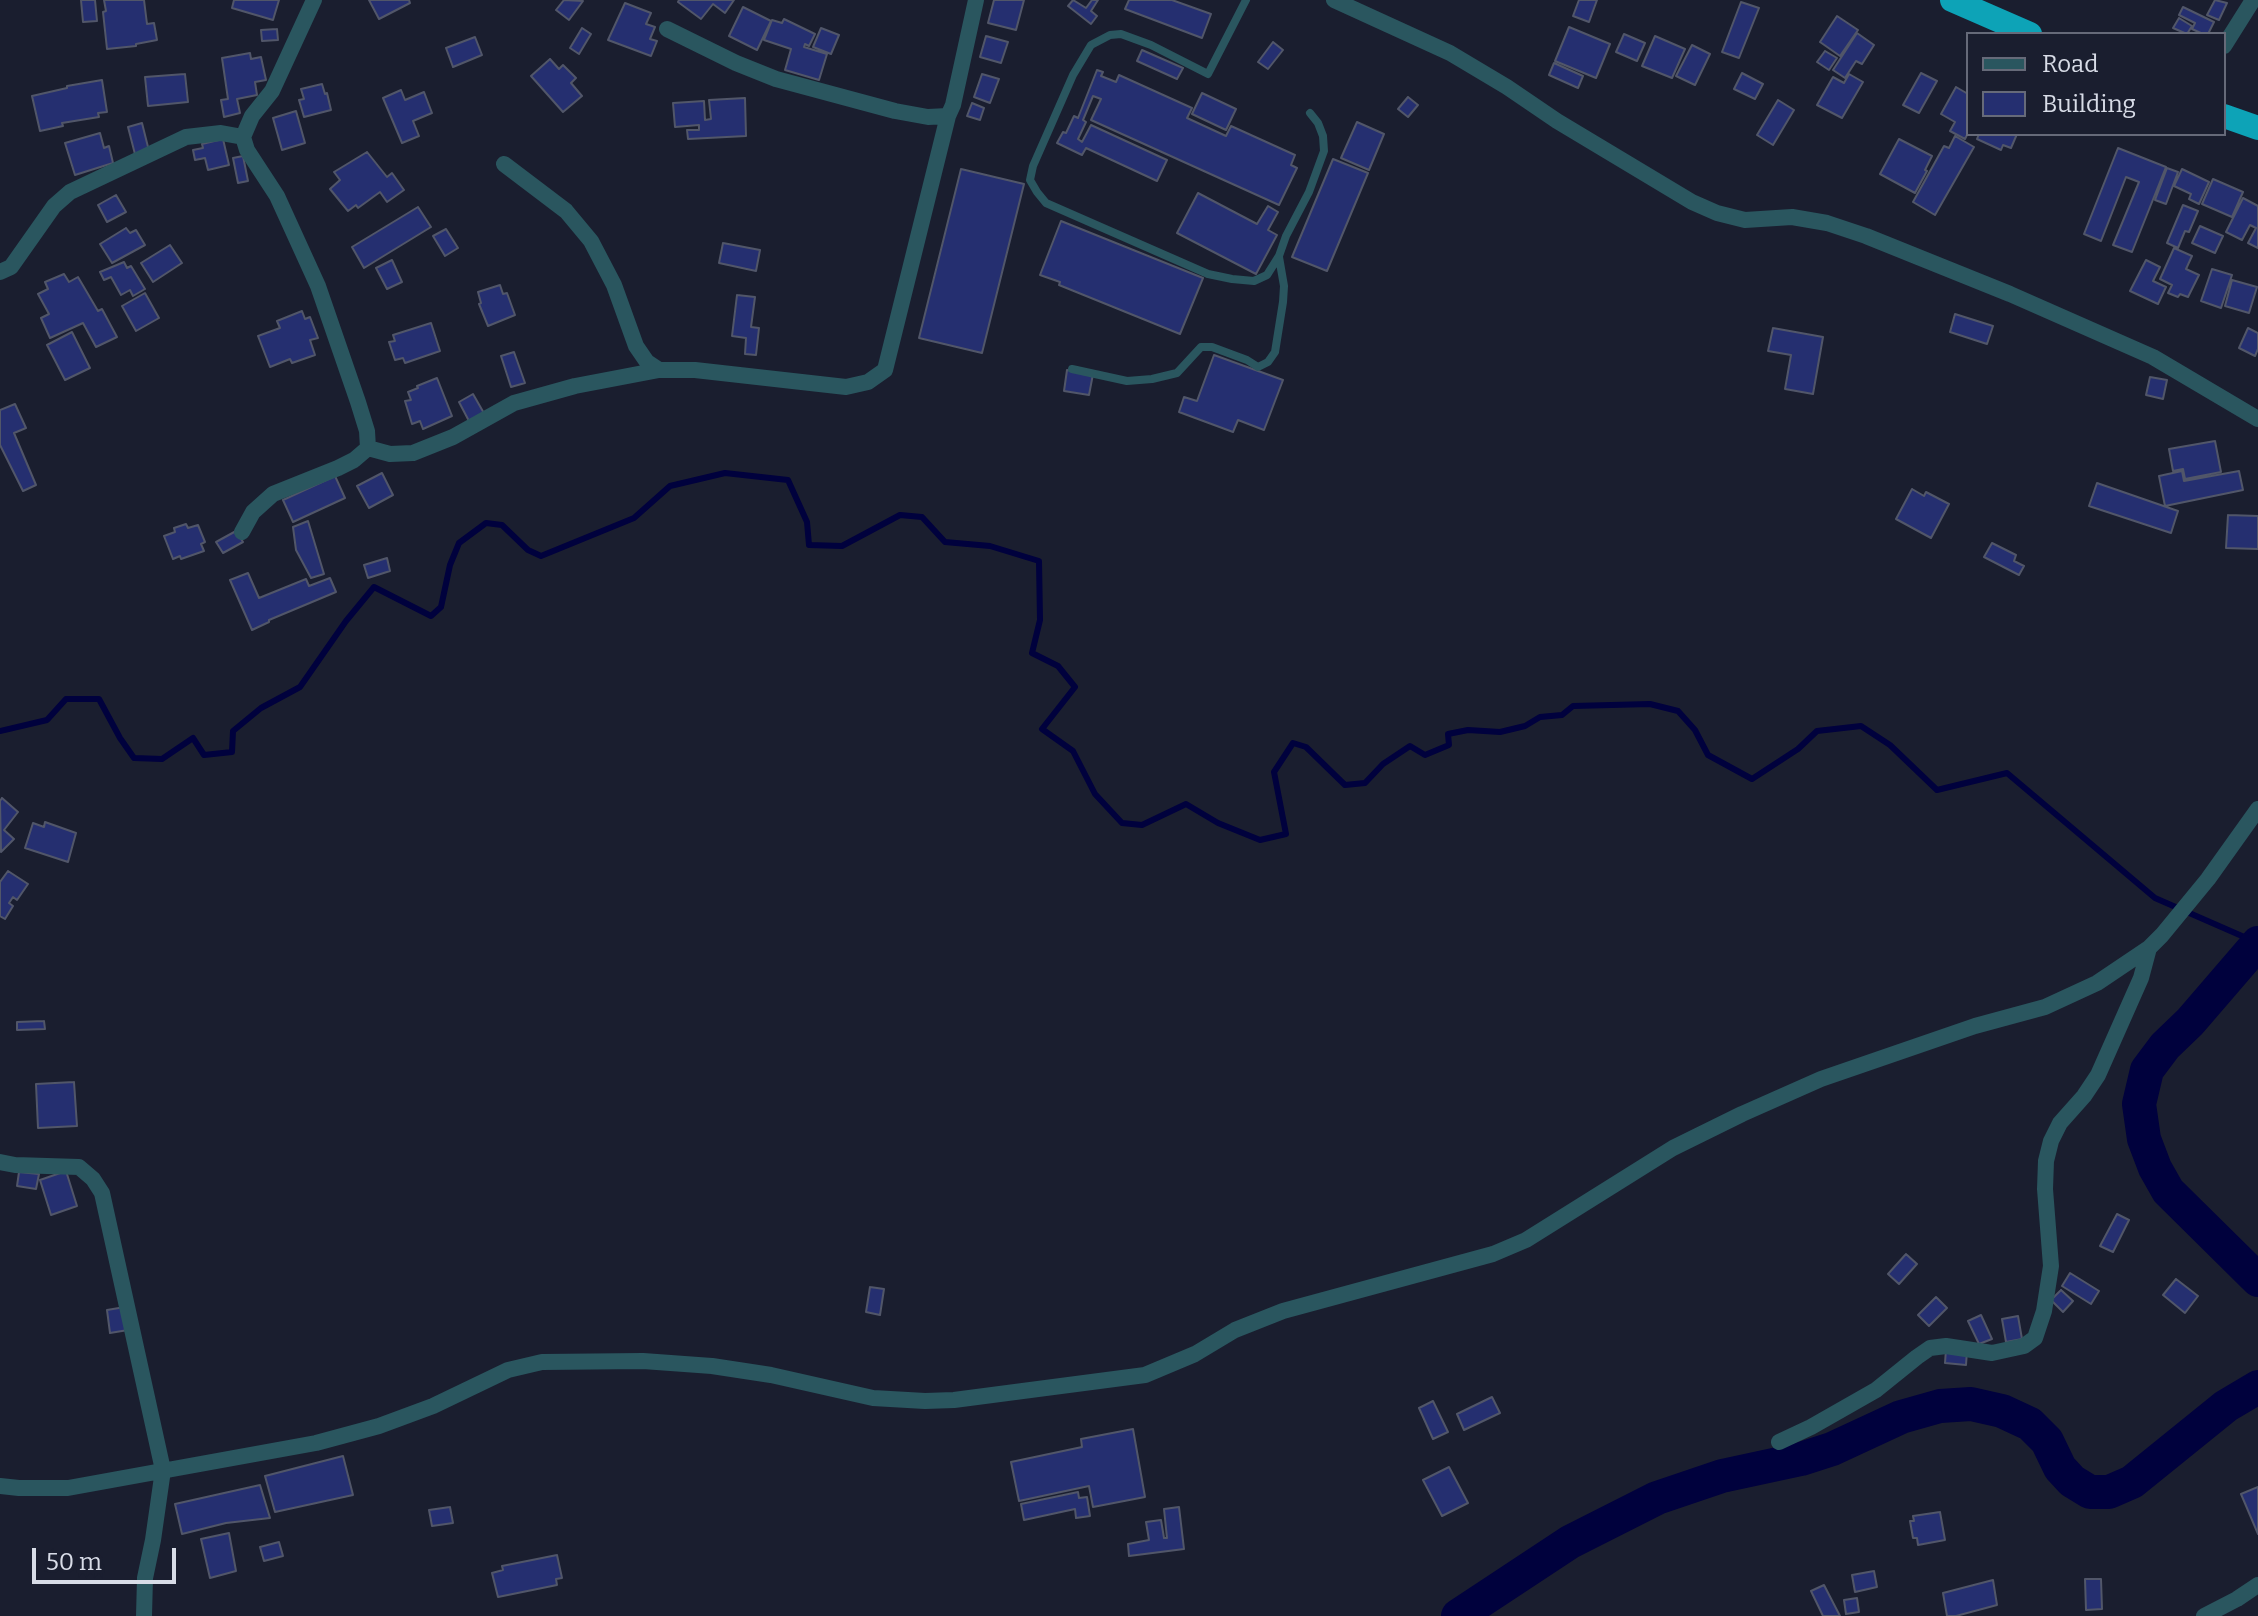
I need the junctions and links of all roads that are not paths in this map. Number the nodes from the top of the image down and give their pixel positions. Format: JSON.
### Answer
{"nodes":[{"id":1,"x":314,"y":0,"type":"edge"},
{"id":2,"x":976,"y":0,"type":"edge"},
{"id":3,"x":1246,"y":0,"type":"edge"},
{"id":4,"x":1334,"y":0,"type":"edge"},
{"id":5,"x":1952,"y":0,"type":"edge"},
{"id":6,"x":2253,"y":0,"type":"edge"},
{"id":7,"x":667,"y":29,"type":"dead end"},
{"id":8,"x":2025,"y":32,"type":"edge"},
{"id":9,"x":2226,"y":43,"type":"edge"},
{"id":10,"x":1310,"y":113,"type":"dead end"},
{"id":11,"x":948,"y":116,"type":"junction"},
{"id":12,"x":2226,"y":117,"type":"edge"},
{"id":13,"x":2258,"y":128,"type":"edge"},
{"id":14,"x":243,"y":137,"type":"junction"},
{"id":15,"x":504,"y":164,"type":"dead end"},
{"id":16,"x":1279,"y":256,"type":"junction"},
{"id":17,"x":4,"y":267,"type":"edge"},
{"id":18,"x":1072,"y":369,"type":"dead end"},
{"id":19,"x":659,"y":370,"type":"junction"},
{"id":20,"x":2258,"y":419,"type":"edge"},
{"id":21,"x":368,"y":448,"type":"junction"},
{"id":22,"x":242,"y":532,"type":"dead end"},
{"id":23,"x":2258,"y":809,"type":"edge"},
{"id":24,"x":2149,"y":948,"type":"junction"},
{"id":25,"x":0,"y":1162,"type":"edge"},
{"id":26,"x":1779,"y":1442,"type":"dead end"},
{"id":27,"x":163,"y":1470,"type":"junction"},
{"id":28,"x":0,"y":1486,"type":"edge"},
{"id":29,"x":2258,"y":1585,"type":"edge"},
{"id":30,"x":144,"y":1616,"type":"edge"},
{"id":31,"x":2204,"y":1616,"type":"edge"}],
"edges":[{"from":1,"to":14,"type":"street"},
{"from":2,"to":11,"type":"street"},
{"from":3,"to":16,"type":"lane"},
{"from":4,"to":20,"type":"street"},
{"from":5,"to":8,"type":"highway"},
{"from":6,"to":9,"type":"street"},
{"from":7,"to":11,"type":"street"},
{"from":10,"to":16,"type":"lane"},
{"from":11,"to":19,"type":"street"},
{"from":12,"to":13,"type":"highway"},
{"from":14,"to":17,"type":"street"},
{"from":14,"to":21,"type":"street"},
{"from":15,"to":19,"type":"street"},
{"from":16,"to":18,"type":"lane"},
{"from":19,"to":21,"type":"street"},
{"from":21,"to":22,"type":"street"},
{"from":23,"to":24,"type":"street"},
{"from":24,"to":26,"type":"street"},
{"from":24,"to":27,"type":"street"},
{"from":25,"to":27,"type":"street"},
{"from":27,"to":28,"type":"street"},
{"from":27,"to":30,"type":"street"},
{"from":29,"to":31,"type":"street"}]}
